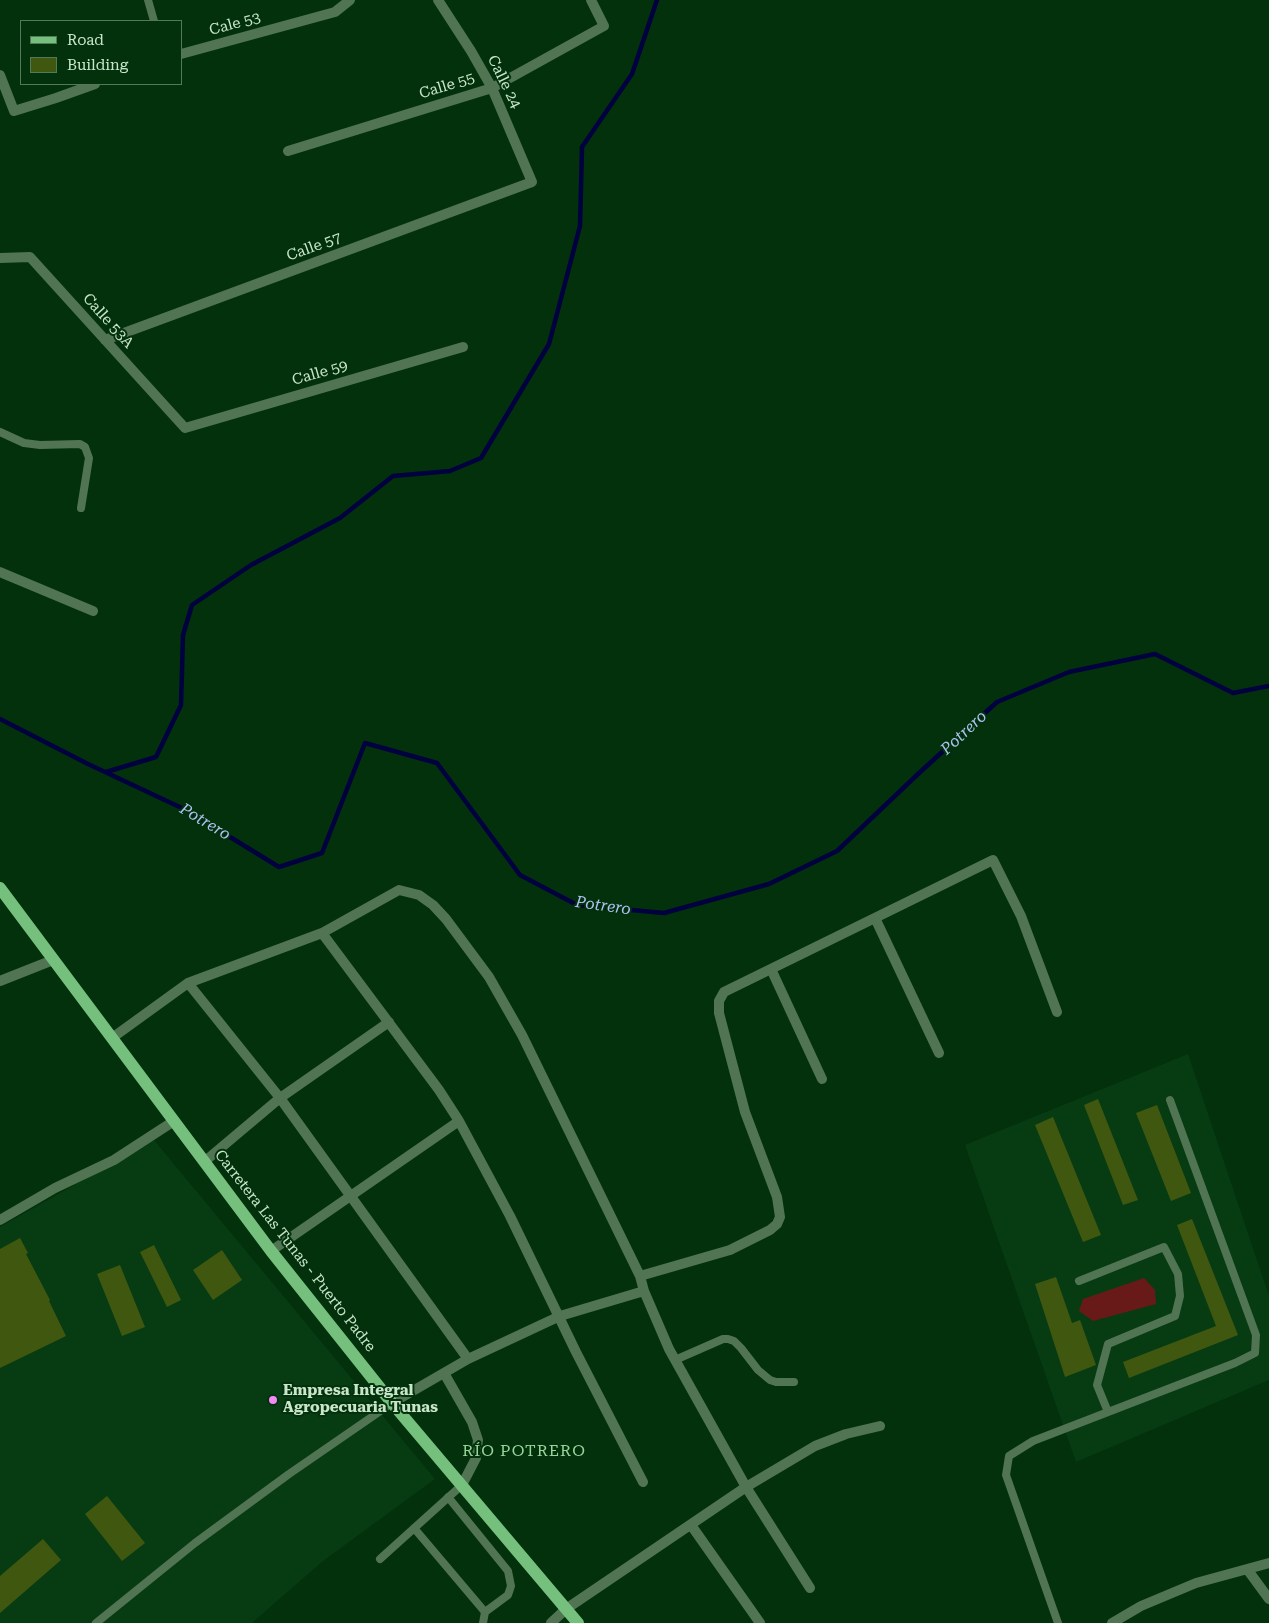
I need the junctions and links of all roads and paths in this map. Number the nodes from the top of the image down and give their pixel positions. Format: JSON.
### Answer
{"nodes":[{"id":1,"x":148,"y":0,"type":"edge"},
{"id":2,"x":350,"y":0,"type":"edge"},
{"id":3,"x":438,"y":0,"type":"edge"},
{"id":4,"x":591,"y":0,"type":"edge"},
{"id":5,"x":154,"y":20,"type":"edge"},
{"id":6,"x":182,"y":54,"type":"edge"},
{"id":7,"x":0,"y":75,"type":"edge"},
{"id":8,"x":92,"y":85,"type":"edge"},
{"id":9,"x":492,"y":88,"type":"junction"},
{"id":10,"x":288,"y":151,"type":"dead end"},
{"id":11,"x":532,"y":182,"type":"joint"},
{"id":12,"x":0,"y":258,"type":"edge"},
{"id":13,"x":105,"y":340,"type":"junction"},
{"id":14,"x":463,"y":347,"type":"dead end"},
{"id":15,"x":185,"y":428,"type":"joint"},
{"id":16,"x":0,"y":432,"type":"edge"},
{"id":17,"x":81,"y":508,"type":"dead end"},
{"id":18,"x":0,"y":572,"type":"edge"},
{"id":19,"x":93,"y":611,"type":"dead end"},
{"id":20,"x":0,"y":888,"type":"edge"},
{"id":21,"x":875,"y":918,"type":"junction"},
{"id":22,"x":322,"y":933,"type":"junction"},
{"id":23,"x":53,"y":960,"type":"junction"},
{"id":24,"x":772,"y":969,"type":"junction"},
{"id":25,"x":0,"y":981,"type":"edge"},
{"id":26,"x":188,"y":983,"type":"junction"},
{"id":27,"x":1057,"y":1012,"type":"dead end"},
{"id":28,"x":389,"y":1022,"type":"junction"},
{"id":29,"x":112,"y":1038,"type":"junction"},
{"id":30,"x":938,"y":1054,"type":"dead end"},
{"id":31,"x":822,"y":1079,"type":"dead end"},
{"id":32,"x":280,"y":1098,"type":"junction"},
{"id":33,"x":1170,"y":1100,"type":"dead end"},
{"id":34,"x":174,"y":1121,"type":"junction"},
{"id":35,"x":459,"y":1121,"type":"junction"},
{"id":36,"x":204,"y":1162,"type":"junction"},
{"id":37,"x":349,"y":1196,"type":"junction"},
{"id":38,"x":0,"y":1220,"type":"edge"},
{"id":39,"x":271,"y":1251,"type":"junction"},
{"id":40,"x":640,"y":1276,"type":"junction"},
{"id":41,"x":1080,"y":1281,"type":"dead end"},
{"id":42,"x":644,"y":1291,"type":"junction"},
{"id":43,"x":560,"y":1316,"type":"junction"},
{"id":44,"x":468,"y":1359,"type":"junction"},
{"id":45,"x":675,"y":1360,"type":"junction"},
{"id":46,"x":444,"y":1373,"type":"junction"},
{"id":47,"x":794,"y":1382,"type":"dead end"},
{"id":48,"x":392,"y":1403,"type":"junction"},
{"id":49,"x":1108,"y":1412,"type":"junction"},
{"id":50,"x":880,"y":1426,"type":"dead end"},
{"id":51,"x":643,"y":1482,"type":"dead end"},
{"id":52,"x":462,"y":1485,"type":"junction"},
{"id":53,"x":746,"y":1486,"type":"junction"},
{"id":54,"x":448,"y":1498,"type":"junction"},
{"id":55,"x":691,"y":1525,"type":"junction"},
{"id":56,"x":414,"y":1528,"type":"junction"},
{"id":57,"x":380,"y":1559,"type":"dead end"},
{"id":58,"x":1269,"y":1563,"type":"edge"},
{"id":59,"x":1247,"y":1569,"type":"junction"},
{"id":60,"x":810,"y":1588,"type":"dead end"},
{"id":61,"x":1269,"y":1599,"type":"edge"},
{"id":62,"x":566,"y":1609,"type":"junction"},
{"id":63,"x":485,"y":1612,"type":"junction"},
{"id":64,"x":96,"y":1623,"type":"edge"},
{"id":65,"x":483,"y":1623,"type":"edge"},
{"id":66,"x":550,"y":1623,"type":"edge"},
{"id":67,"x":578,"y":1623,"type":"edge"},
{"id":68,"x":760,"y":1623,"type":"edge"},
{"id":69,"x":1058,"y":1623,"type":"edge"},
{"id":70,"x":1112,"y":1623,"type":"edge"}],
"edges":[{"from":1,"to":5,"type":"lane"},
{"from":2,"to":6,"type":"street","name":"Cale 53"},
{"from":3,"to":9,"type":"street","name":"Calle 24"},
{"from":4,"to":9,"type":"street","name":"Calle 55"},
{"from":7,"to":8,"type":"street"},
{"from":9,"to":10,"type":"street","name":"Calle 55"},
{"from":9,"to":11,"type":"street","name":"Calle 24"},
{"from":11,"to":13,"type":"street","name":"Calle 57"},
{"from":12,"to":13,"type":"street","name":"Calle 53A"},
{"from":13,"to":15,"type":"street","name":"Calle 53A"},
{"from":14,"to":15,"type":"street","name":"Calle 59"},
{"from":16,"to":17,"type":"lane"},
{"from":18,"to":19,"type":"street"},
{"from":20,"to":23,"type":"main road","name":"Carretera Las Tunas - Puerto Padre"},
{"from":21,"to":24,"type":"street"},
{"from":21,"to":27,"type":"street"},
{"from":21,"to":30,"type":"street"},
{"from":22,"to":26,"type":"street"},
{"from":22,"to":28,"type":"street"},
{"from":22,"to":40,"type":"street"},
{"from":23,"to":25,"type":"street"},
{"from":23,"to":29,"type":"main road","name":"Carretera Las Tunas - Puerto Padre"},
{"from":24,"to":31,"type":"street"},
{"from":24,"to":40,"type":"street"},
{"from":26,"to":29,"type":"street"},
{"from":26,"to":32,"type":"street"},
{"from":28,"to":32,"type":"street"},
{"from":28,"to":35,"type":"street"},
{"from":29,"to":34,"type":"main road","name":"Carretera Las Tunas - Puerto Padre"},
{"from":32,"to":36,"type":"street"},
{"from":32,"to":37,"type":"street"},
{"from":33,"to":49,"type":"lane"},
{"from":34,"to":36,"type":"main road","name":"Carretera Las Tunas - Puerto Padre"},
{"from":34,"to":38,"type":"street"},
{"from":35,"to":37,"type":"street"},
{"from":35,"to":43,"type":"street"},
{"from":36,"to":39,"type":"main road","name":"Carretera Las Tunas - Puerto Padre"},
{"from":37,"to":39,"type":"street"},
{"from":37,"to":44,"type":"street"},
{"from":39,"to":48,"type":"main road","name":"Carretera Las Tunas - Puerto Padre"},
{"from":40,"to":42,"type":"street"},
{"from":41,"to":49,"type":"lane"},
{"from":42,"to":43,"type":"street"},
{"from":42,"to":45,"type":"street"},
{"from":43,"to":44,"type":"street"},
{"from":43,"to":51,"type":"street"},
{"from":44,"to":46,"type":"street"},
{"from":45,"to":47,"type":"lane"},
{"from":45,"to":53,"type":"street"},
{"from":46,"to":48,"type":"street"},
{"from":46,"to":52,"type":"street"},
{"from":48,"to":52,"type":"main road","name":"Carretera Las Tunas - Puerto Padre"},
{"from":48,"to":64,"type":"lane"},
{"from":49,"to":69,"type":"lane"},
{"from":50,"to":53,"type":"street"},
{"from":52,"to":54,"type":"lane"},
{"from":52,"to":62,"type":"main road","name":"Carretera Las Tunas - Puerto Padre"},
{"from":53,"to":55,"type":"street"},
{"from":53,"to":60,"type":"street"},
{"from":54,"to":56,"type":"lane"},
{"from":54,"to":63,"type":"lane"},
{"from":55,"to":62,"type":"street"},
{"from":55,"to":68,"type":"street"},
{"from":56,"to":57,"type":"lane"},
{"from":56,"to":63,"type":"lane"},
{"from":58,"to":59,"type":"street"},
{"from":59,"to":61,"type":"street"},
{"from":59,"to":70,"type":"street"},
{"from":62,"to":66,"type":"street"},
{"from":62,"to":67,"type":"main road","name":"Carretera Las Tunas - Puerto Padre"},
{"from":63,"to":65,"type":"lane"}]}
